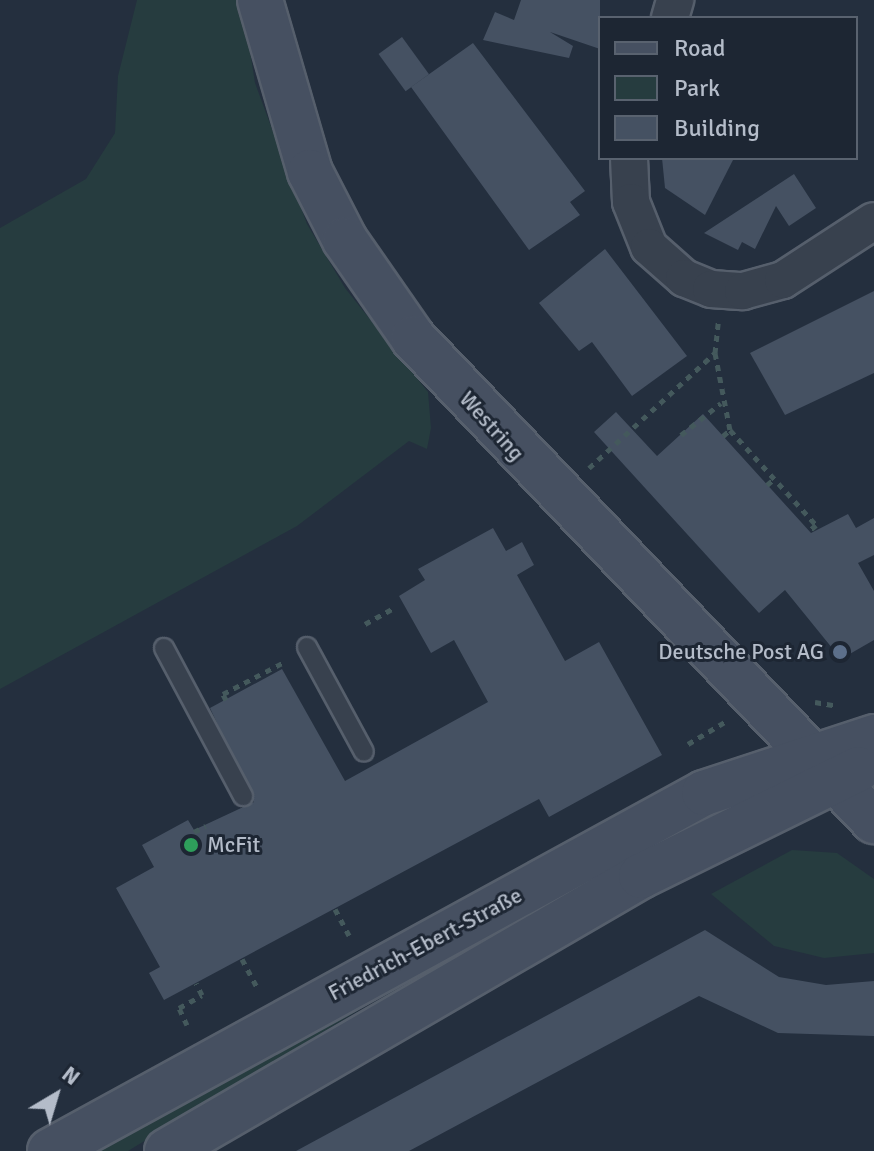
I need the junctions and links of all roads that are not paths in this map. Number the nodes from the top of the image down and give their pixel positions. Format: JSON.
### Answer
{"nodes":[{"id":1,"x":260,"y":0,"type":"edge"},
{"id":2,"x":629,"y":160,"type":"edge"},
{"id":3,"x":874,"y":221,"type":"edge"},
{"id":4,"x":164,"y":648,"type":"dead end"},
{"id":5,"x":307,"y":648,"type":"road end"},
{"id":6,"x":874,"y":737,"type":"edge"},
{"id":7,"x":364,"y":752,"type":"dead end"},
{"id":8,"x":874,"y":761,"type":"edge"},
{"id":9,"x":822,"y":768,"type":"junction"},
{"id":10,"x":243,"y":796,"type":"dead end"},
{"id":11,"x":874,"y":821,"type":"edge"},
{"id":12,"x":50,"y":1151,"type":"edge"},
{"id":13,"x":167,"y":1151,"type":"edge"}],
"edges":[{"from":1,"to":9,"type":"main road","name":"Westring"},
{"from":2,"to":3,"type":"street"},
{"from":4,"to":10,"type":"lane"},
{"from":5,"to":7,"type":"lane"},
{"from":6,"to":9,"type":"main road"},
{"from":8,"to":9,"type":"main road"},
{"from":9,"to":11,"type":"main road","name":"Westring"},
{"from":9,"to":12,"type":"main road","name":"Friedrich-Ebert-Straße"},
{"from":9,"to":13,"type":"main road","name":"Friedrich-Ebert-Straße"}]}
